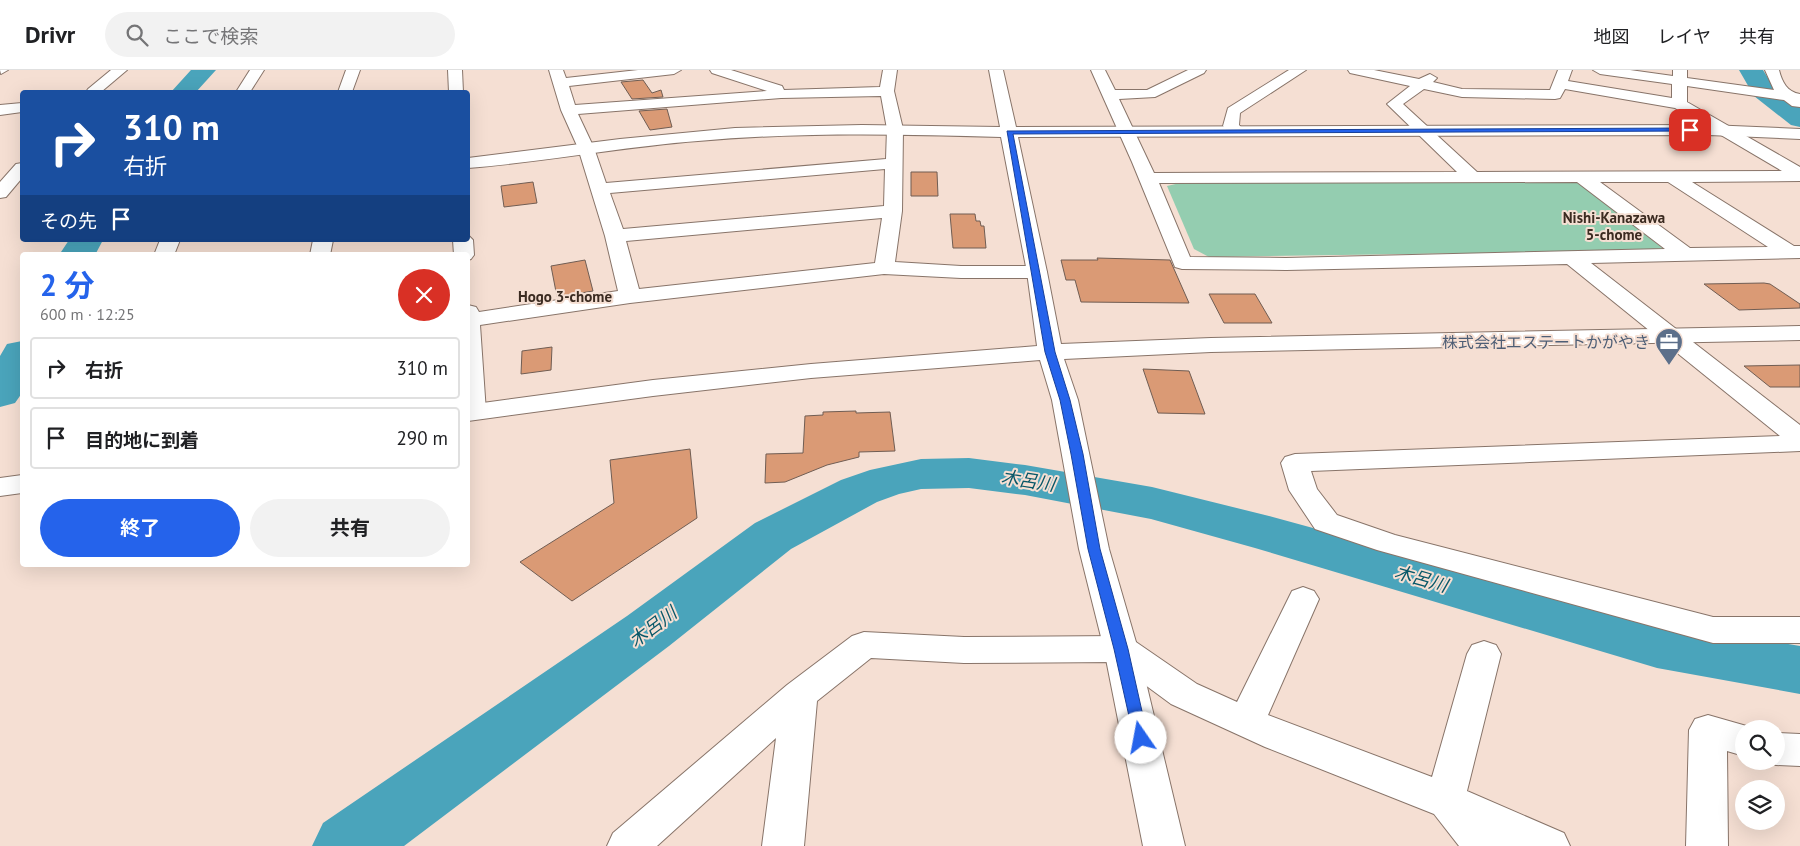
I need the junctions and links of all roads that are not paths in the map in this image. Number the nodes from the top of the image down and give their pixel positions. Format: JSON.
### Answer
{"nodes":[{"id":1,"x":120,"y":70,"type":"edge"},
{"id":2,"x":257,"y":70,"type":"edge"},
{"id":3,"x":353,"y":70,"type":"edge"},
{"id":4,"x":456,"y":70,"type":"edge"},
{"id":5,"x":674,"y":70,"type":"edge"},
{"id":6,"x":717,"y":70,"type":"edge"},
{"id":7,"x":996,"y":70,"type":"edge"},
{"id":8,"x":1098,"y":70,"type":"edge"},
{"id":9,"x":1199,"y":70,"type":"edge"},
{"id":10,"x":1300,"y":70,"type":"edge"},
{"id":11,"x":1355,"y":70,"type":"edge"},
{"id":12,"x":1441,"y":70,"type":"edge"},
{"id":13,"x":1565,"y":70,"type":"edge"},
{"id":14,"x":1600,"y":70,"type":"edge"},
{"id":15,"x":1772,"y":70,"type":"edge"},
{"id":16,"x":1680,"y":76,"type":"edge"},
{"id":17,"x":558,"y":77,"type":"edge"},
{"id":18,"x":885,"y":78,"type":"edge"},
{"id":19,"x":1421,"y":84,"type":"junction"},
{"id":20,"x":1559,"y":84,"type":"junction"},
{"id":21,"x":95,"y":90,"type":"edge"},
{"id":22,"x":244,"y":90,"type":"edge"},
{"id":23,"x":346,"y":90,"type":"edge"},
{"id":24,"x":456,"y":90,"type":"edge"},
{"id":25,"x":790,"y":94,"type":"junction"},
{"id":26,"x":1109,"y":95,"type":"junction"},
{"id":27,"x":1789,"y":97,"type":"edge"},
{"id":28,"x":1680,"y":104,"type":"junction"},
{"id":29,"x":1800,"y":105,"type":"edge"},
{"id":30,"x":20,"y":108,"type":"edge"},
{"id":31,"x":0,"y":110,"type":"edge"},
{"id":32,"x":569,"y":110,"type":"junction"},
{"id":33,"x":895,"y":129,"type":"junction"},
{"id":34,"x":1722,"y":130,"type":"junction"},
{"id":35,"x":1237,"y":131,"type":"junction"},
{"id":36,"x":1421,"y":131,"type":"junction"},
{"id":37,"x":1009,"y":132,"type":"junction"},
{"id":38,"x":1127,"y":132,"type":"junction"},
{"id":39,"x":1799,"y":134,"type":"edge"},
{"id":40,"x":586,"y":148,"type":"junction"},
{"id":41,"x":470,"y":163,"type":"edge"},
{"id":42,"x":894,"y":163,"type":"junction"},
{"id":43,"x":20,"y":170,"type":"edge"},
{"id":44,"x":1800,"y":175,"type":"edge"},
{"id":45,"x":1582,"y":177,"type":"junction"},
{"id":46,"x":1673,"y":177,"type":"junction"},
{"id":47,"x":1147,"y":178,"type":"junction"},
{"id":48,"x":1473,"y":178,"type":"junction"},
{"id":49,"x":599,"y":189,"type":"junction"},
{"id":50,"x":0,"y":193,"type":"edge"},
{"id":51,"x":893,"y":211,"type":"junction"},
{"id":52,"x":615,"y":236,"type":"junction"},
{"id":53,"x":1795,"y":253,"type":"edge"},
{"id":54,"x":1686,"y":254,"type":"junction"},
{"id":55,"x":1571,"y":257,"type":"junction"},
{"id":56,"x":884,"y":268,"type":"junction"},
{"id":57,"x":1036,"y":272,"type":"junction"},
{"id":58,"x":630,"y":296,"type":"junction"},
{"id":59,"x":470,"y":320,"type":"edge"},
{"id":60,"x":1800,"y":334,"type":"edge"},
{"id":61,"x":1669,"y":335,"type":"junction"},
{"id":62,"x":1050,"y":352,"type":"junction"},
{"id":63,"x":470,"y":413,"type":"edge"},
{"id":64,"x":1800,"y":438,"type":"edge"},
{"id":65,"x":1800,"y":443,"type":"edge"},
{"id":66,"x":20,"y":484,"type":"edge"},
{"id":67,"x":0,"y":487,"type":"edge"},
{"id":68,"x":1303,"y":599,"type":"dead end"},
{"id":69,"x":1800,"y":630,"type":"edge"},
{"id":70,"x":1121,"y":649,"type":"junction"},
{"id":71,"x":1484,"y":654,"type":"dead end"},
{"id":72,"x":800,"y":694,"type":"junction"},
{"id":73,"x":1246,"y":722,"type":"junction"},
{"id":74,"x":1735,"y":738,"type":"edge"},
{"id":75,"x":1785,"y":749,"type":"edge"},
{"id":76,"x":1800,"y":750,"type":"edge"},
{"id":77,"x":1445,"y":800,"type":"junction"},
{"id":78,"x":628,"y":846,"type":"edge"},
{"id":79,"x":783,"y":846,"type":"edge"},
{"id":80,"x":1164,"y":846,"type":"edge"},
{"id":81,"x":1484,"y":846,"type":"edge"},
{"id":82,"x":1549,"y":846,"type":"edge"},
{"id":83,"x":1707,"y":846,"type":"edge"}],
"edges":[{"from":1,"to":21,"type":"street"},
{"from":2,"to":22,"type":"street"},
{"from":3,"to":23,"type":"street"},
{"from":4,"to":24,"type":"street"},
{"from":5,"to":17,"type":"street"},
{"from":6,"to":25,"type":"street"},
{"from":7,"to":37,"type":"street"},
{"from":8,"to":26,"type":"street"},
{"from":9,"to":26,"type":"street"},
{"from":10,"to":35,"type":"street"},
{"from":11,"to":19,"type":"street"},
{"from":12,"to":19,"type":"street"},
{"from":13,"to":20,"type":"street"},
{"from":14,"to":16,"type":"street"},
{"from":15,"to":27,"type":"street"},
{"from":16,"to":27,"type":"street"},
{"from":16,"to":28,"type":"street"},
{"from":17,"to":32,"type":"street"},
{"from":18,"to":25,"type":"street"},
{"from":18,"to":33,"type":"street"},
{"from":19,"to":20,"type":"street"},
{"from":19,"to":36,"type":"street"},
{"from":20,"to":28,"type":"street"},
{"from":25,"to":32,"type":"street"},
{"from":26,"to":38,"type":"street"},
{"from":27,"to":29,"type":"street"},
{"from":28,"to":34,"type":"street"},
{"from":30,"to":31,"type":"street"},
{"from":32,"to":40,"type":"street"},
{"from":33,"to":37,"type":"street"},
{"from":33,"to":40,"type":"street"},
{"from":33,"to":42,"type":"street"},
{"from":34,"to":36,"type":"street"},
{"from":34,"to":39,"type":"street"},
{"from":34,"to":44,"type":"street"},
{"from":35,"to":36,"type":"street"},
{"from":35,"to":38,"type":"street"},
{"from":36,"to":48,"type":"street"},
{"from":37,"to":38,"type":"street"},
{"from":37,"to":57,"type":"street"},
{"from":38,"to":47,"type":"street"},
{"from":40,"to":41,"type":"street"},
{"from":40,"to":49,"type":"street"},
{"from":42,"to":49,"type":"street"},
{"from":42,"to":51,"type":"street"},
{"from":43,"to":50,"type":"street"},
{"from":44,"to":46,"type":"street"},
{"from":45,"to":46,"type":"street"},
{"from":45,"to":48,"type":"street"},
{"from":45,"to":54,"type":"street"},
{"from":46,"to":53,"type":"street"},
{"from":47,"to":48,"type":"street"},
{"from":47,"to":55,"type":"street"},
{"from":49,"to":52,"type":"street"},
{"from":51,"to":52,"type":"street"},
{"from":51,"to":56,"type":"street"},
{"from":52,"to":58,"type":"street"},
{"from":53,"to":54,"type":"street"},
{"from":54,"to":55,"type":"street"},
{"from":55,"to":61,"type":"street"},
{"from":56,"to":57,"type":"street"},
{"from":56,"to":58,"type":"street"},
{"from":57,"to":62,"type":"street"},
{"from":58,"to":59,"type":"street"},
{"from":60,"to":61,"type":"street"},
{"from":61,"to":62,"type":"street"},
{"from":61,"to":64,"type":"street"},
{"from":62,"to":63,"type":"street"},
{"from":62,"to":70,"type":"street"},
{"from":65,"to":69,"type":"street"},
{"from":66,"to":67,"type":"street"},
{"from":68,"to":73,"type":"street"},
{"from":70,"to":72,"type":"street"},
{"from":70,"to":73,"type":"street"},
{"from":70,"to":80,"type":"street"},
{"from":71,"to":77,"type":"street"},
{"from":72,"to":78,"type":"street"},
{"from":72,"to":79,"type":"street"},
{"from":73,"to":77,"type":"street"},
{"from":74,"to":83,"type":"street"},
{"from":75,"to":76,"type":"street"},
{"from":77,"to":81,"type":"street"},
{"from":77,"to":82,"type":"street"}]}
